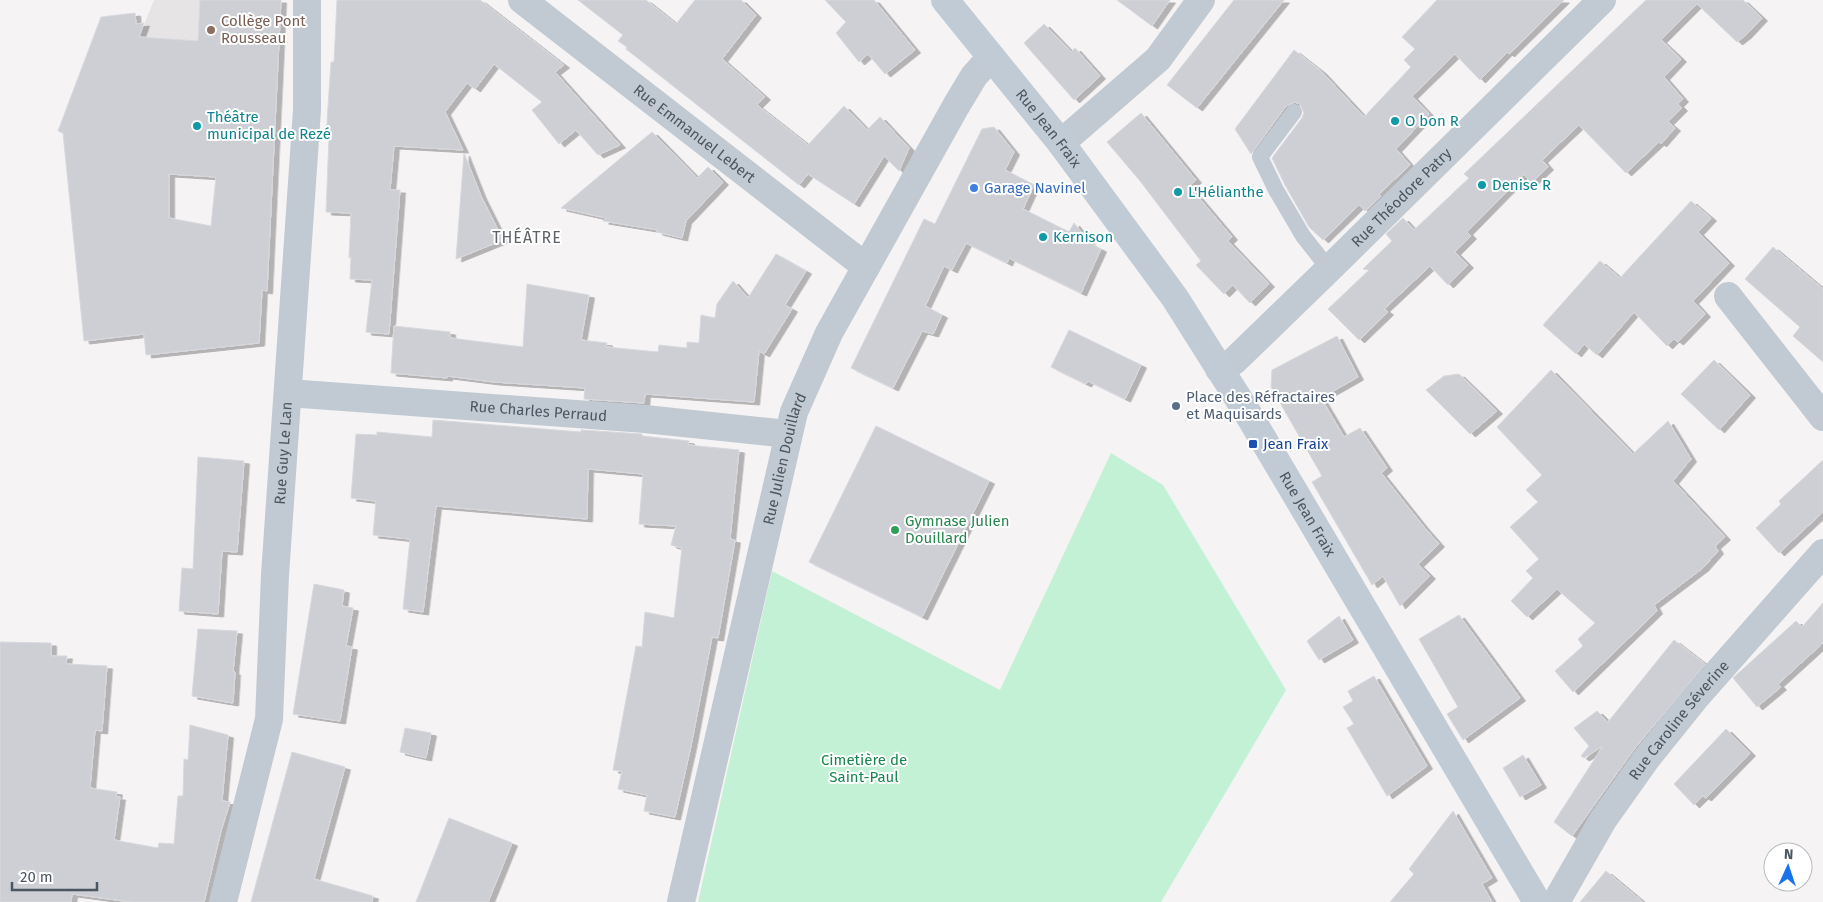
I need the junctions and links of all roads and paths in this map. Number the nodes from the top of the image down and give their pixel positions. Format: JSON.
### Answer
{"nodes":[{"id":1,"x":308,"y":0,"type":"edge"},
{"id":2,"x":522,"y":0,"type":"edge"},
{"id":3,"x":945,"y":0,"type":"edge"},
{"id":4,"x":1201,"y":0,"type":"edge"},
{"id":5,"x":1602,"y":0,"type":"edge"},
{"id":6,"x":991,"y":57,"type":"junction"},
{"id":7,"x":1294,"y":112,"type":"dead end"},
{"id":8,"x":1061,"y":143,"type":"junction"},
{"id":9,"x":867,"y":265,"type":"junction"},
{"id":10,"x":1329,"y":269,"type":"junction"},
{"id":11,"x":1728,"y":296,"type":"dead end"},
{"id":12,"x":1219,"y":369,"type":"junction"},
{"id":13,"x":288,"y":394,"type":"junction"},
{"id":14,"x":1823,"y":417,"type":"edge"},
{"id":15,"x":788,"y":434,"type":"junction"},
{"id":16,"x":1823,"y":553,"type":"edge"},
{"id":17,"x":223,"y":902,"type":"edge"},
{"id":18,"x":681,"y":902,"type":"edge"},
{"id":19,"x":1537,"y":902,"type":"edge"},
{"id":20,"x":1556,"y":902,"type":"edge"}],
"edges":[{"from":1,"to":13,"type":"street","name":"Rue Guy Le Lan"},
{"from":2,"to":9,"type":"street","name":"Rue Emmanuel Lebert"},
{"from":3,"to":6,"type":"street","name":"Rue Jean Fraix"},
{"from":4,"to":8,"type":"street"},
{"from":5,"to":10,"type":"street","name":"Rue Théodore Patry"},
{"from":6,"to":8,"type":"street","name":"Rue Jean Fraix"},
{"from":6,"to":9,"type":"street","name":"Rue Julien Douillard"},
{"from":7,"to":10,"type":"lane"},
{"from":8,"to":12,"type":"street","name":"Rue Jean Fraix"},
{"from":9,"to":15,"type":"street","name":"Rue Julien Douillard"},
{"from":10,"to":12,"type":"street","name":"Rue Théodore Patry"},
{"from":11,"to":14,"type":"street"},
{"from":12,"to":19,"type":"street","name":"Rue Jean Fraix"},
{"from":13,"to":15,"type":"street","name":"Rue Charles Perraud"},
{"from":13,"to":17,"type":"street","name":"Rue Guy Le Lan"},
{"from":15,"to":18,"type":"street","name":"Rue Julien Douillard"},
{"from":16,"to":20,"type":"street","name":"Rue Caroline Séverine"}]}
